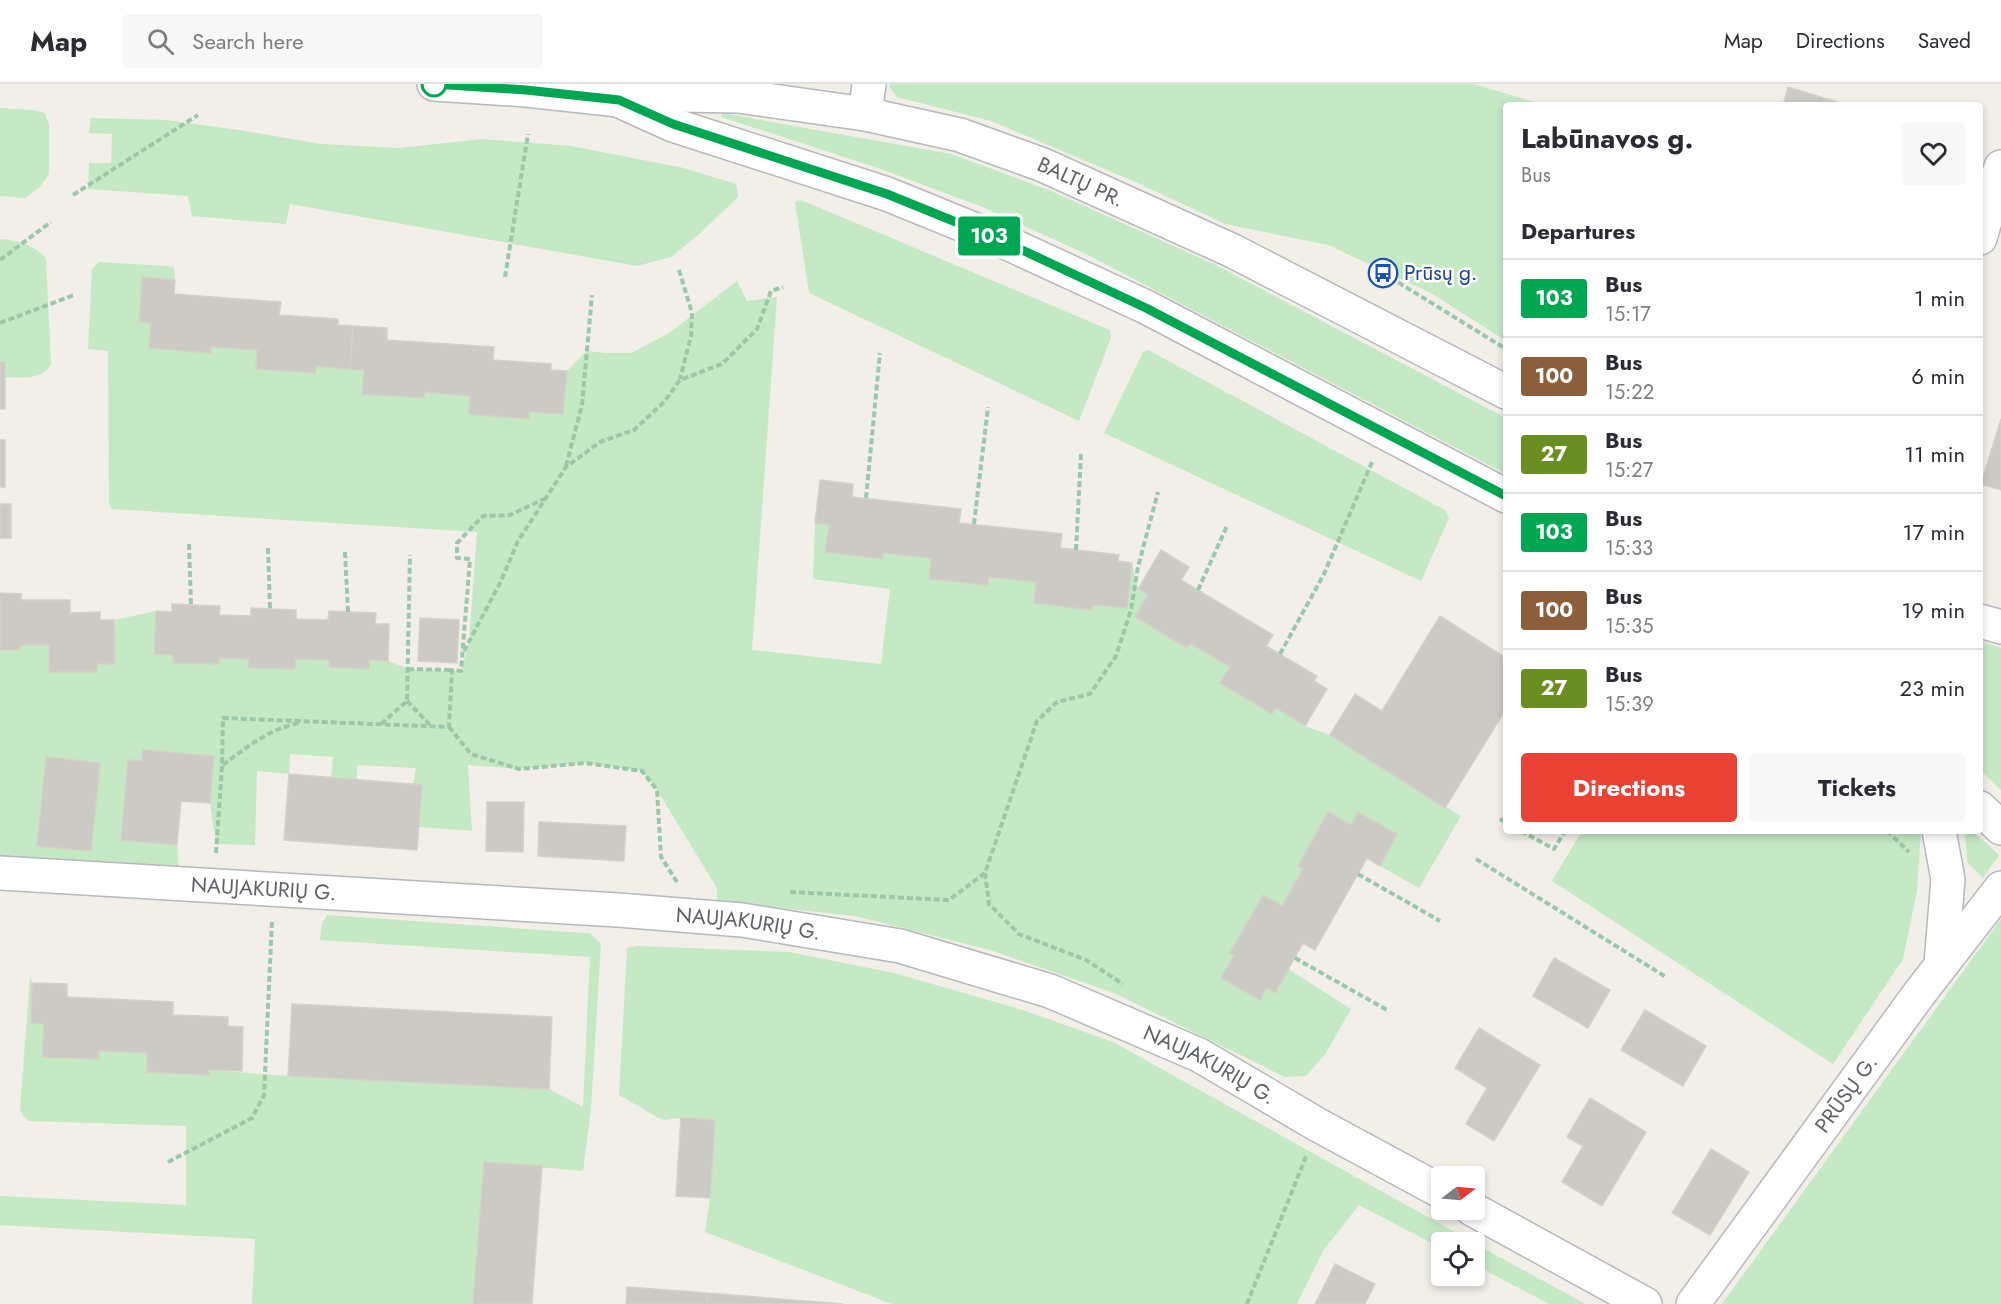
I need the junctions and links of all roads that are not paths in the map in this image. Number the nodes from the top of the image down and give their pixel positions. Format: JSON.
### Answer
{"nodes":[{"id":1,"x":434,"y":84,"type":"edge"},
{"id":2,"x":867,"y":99,"type":"edge"},
{"id":3,"x":619,"y":100,"type":"junction"},
{"id":4,"x":2001,"y":167,"type":"edge"},
{"id":5,"x":1983,"y":228,"type":"edge"},
{"id":6,"x":1503,"y":390,"type":"edge"},
{"id":7,"x":1503,"y":494,"type":"edge"},
{"id":8,"x":1983,"y":622,"type":"edge"},
{"id":9,"x":2001,"y":627,"type":"edge"},
{"id":10,"x":1983,"y":811,"type":"edge"},
{"id":11,"x":2001,"y":828,"type":"edge"},
{"id":12,"x":1940,"y":834,"type":"edge"},
{"id":13,"x":0,"y":873,"type":"edge"},
{"id":14,"x":2001,"y":888,"type":"edge"},
{"id":15,"x":1941,"y":964,"type":"junction"},
{"id":16,"x":1431,"y":1186,"type":"edge"},
{"id":17,"x":1485,"y":1216,"type":"edge"},
{"id":18,"x":1645,"y":1304,"type":"edge"},
{"id":19,"x":1693,"y":1304,"type":"edge"}],
"edges":[{"from":1,"to":3,"type":"street","name":"BALTŲ PR."},
{"from":2,"to":3,"type":"street","name":"BALTŲ PR."},
{"from":2,"to":6,"type":"street","name":"BALTŲ PR."},
{"from":3,"to":7,"type":"street","name":"BALTŲ PR."},
{"from":4,"to":5,"type":"street"},
{"from":8,"to":9,"type":"street"},
{"from":10,"to":11,"type":"street"},
{"from":12,"to":15,"type":"street"},
{"from":13,"to":16,"type":"street","name":"NAUJAKURIŲ G."},
{"from":14,"to":15,"type":"street","name":"PRŪSŲ G."},
{"from":15,"to":19,"type":"street","name":"PRŪSŲ G."},
{"from":17,"to":18,"type":"street"}]}
